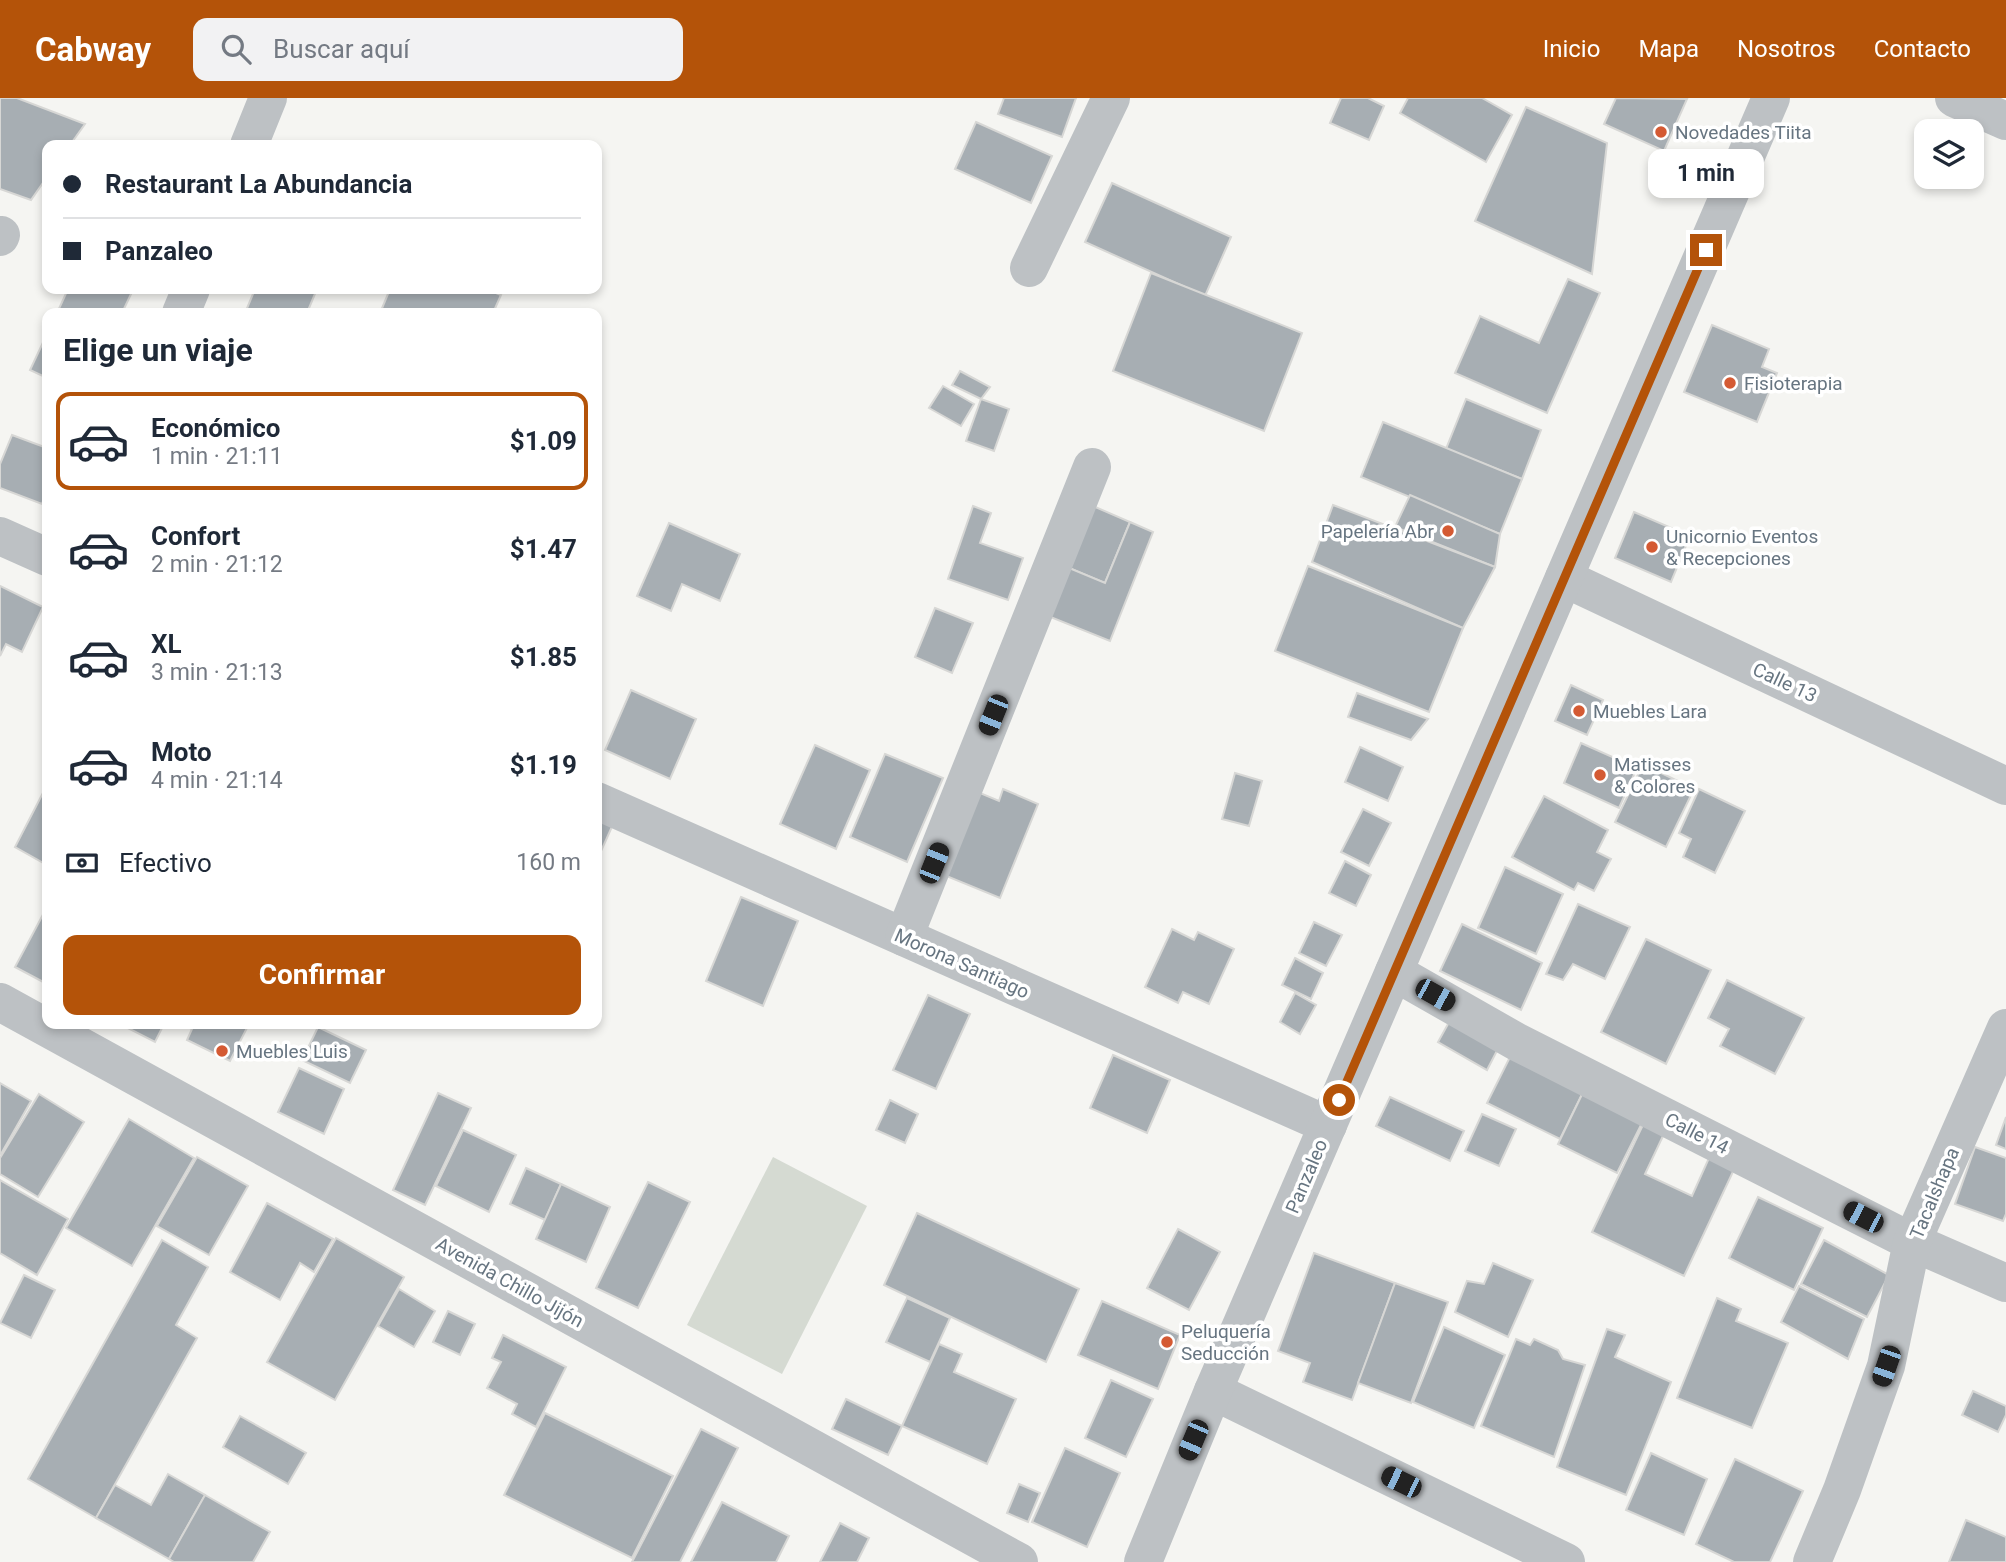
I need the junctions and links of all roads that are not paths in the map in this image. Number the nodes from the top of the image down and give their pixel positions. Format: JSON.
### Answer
{"nodes":[{"id":1,"x":268,"y":98,"type":"edge"},
{"id":2,"x":1111,"y":98,"type":"edge"},
{"id":3,"x":1772,"y":98,"type":"edge"},
{"id":4,"x":1954,"y":98,"type":"edge"},
{"id":5,"x":2006,"y":121,"type":"edge"},
{"id":6,"x":251,"y":140,"type":"edge"},
{"id":7,"x":1029,"y":268,"type":"dead end"},
{"id":8,"x":1093,"y":467,"type":"dead end"},
{"id":9,"x":0,"y":536,"type":"edge"},
{"id":10,"x":42,"y":555,"type":"edge"},
{"id":11,"x":1564,"y":578,"type":"junction"},
{"id":12,"x":2006,"y":786,"type":"edge"},
{"id":13,"x":602,"y":803,"type":"edge"},
{"id":14,"x":904,"y":937,"type":"junction"},
{"id":15,"x":1394,"y":972,"type":"junction"},
{"id":16,"x":0,"y":1002,"type":"edge"},
{"id":17,"x":42,"y":1025,"type":"edge"},
{"id":18,"x":2006,"y":1028,"type":"edge"},
{"id":19,"x":49,"y":1029,"type":"edge"},
{"id":20,"x":1328,"y":1125,"type":"junction"},
{"id":21,"x":1912,"y":1242,"type":"junction"},
{"id":22,"x":2006,"y":1283,"type":"edge"},
{"id":23,"x":1213,"y":1391,"type":"junction"},
{"id":24,"x":1019,"y":1562,"type":"edge"},
{"id":25,"x":1143,"y":1562,"type":"edge"},
{"id":26,"x":1566,"y":1562,"type":"edge"},
{"id":27,"x":1812,"y":1562,"type":"edge"}],
"edges":[{"from":1,"to":6,"type":"street"},
{"from":2,"to":7,"type":"street"},
{"from":3,"to":11,"type":"street","name":"Panzaleo"},
{"from":4,"to":5,"type":"street"},
{"from":8,"to":14,"type":"street"},
{"from":9,"to":10,"type":"street"},
{"from":11,"to":12,"type":"street","name":"Calle 13"},
{"from":11,"to":15,"type":"street","name":"Panzaleo"},
{"from":13,"to":14,"type":"street","name":"Morona Santiago"},
{"from":14,"to":20,"type":"street","name":"Morona Santiago"},
{"from":15,"to":20,"type":"street","name":"Panzaleo"},
{"from":15,"to":21,"type":"street","name":"Calle 14"},
{"from":16,"to":17,"type":"street","name":"Avenida Chillo Jijón"},
{"from":18,"to":21,"type":"street","name":"Tacalshapa"},
{"from":19,"to":24,"type":"street","name":"Avenida Chillo Jijón"},
{"from":20,"to":23,"type":"street","name":"Panzaleo"},
{"from":21,"to":22,"type":"street","name":"Calle 14"},
{"from":21,"to":27,"type":"street","name":"Tacalshapa"},
{"from":23,"to":25,"type":"street","name":"Panzaleo"},
{"from":23,"to":26,"type":"street"}]}
